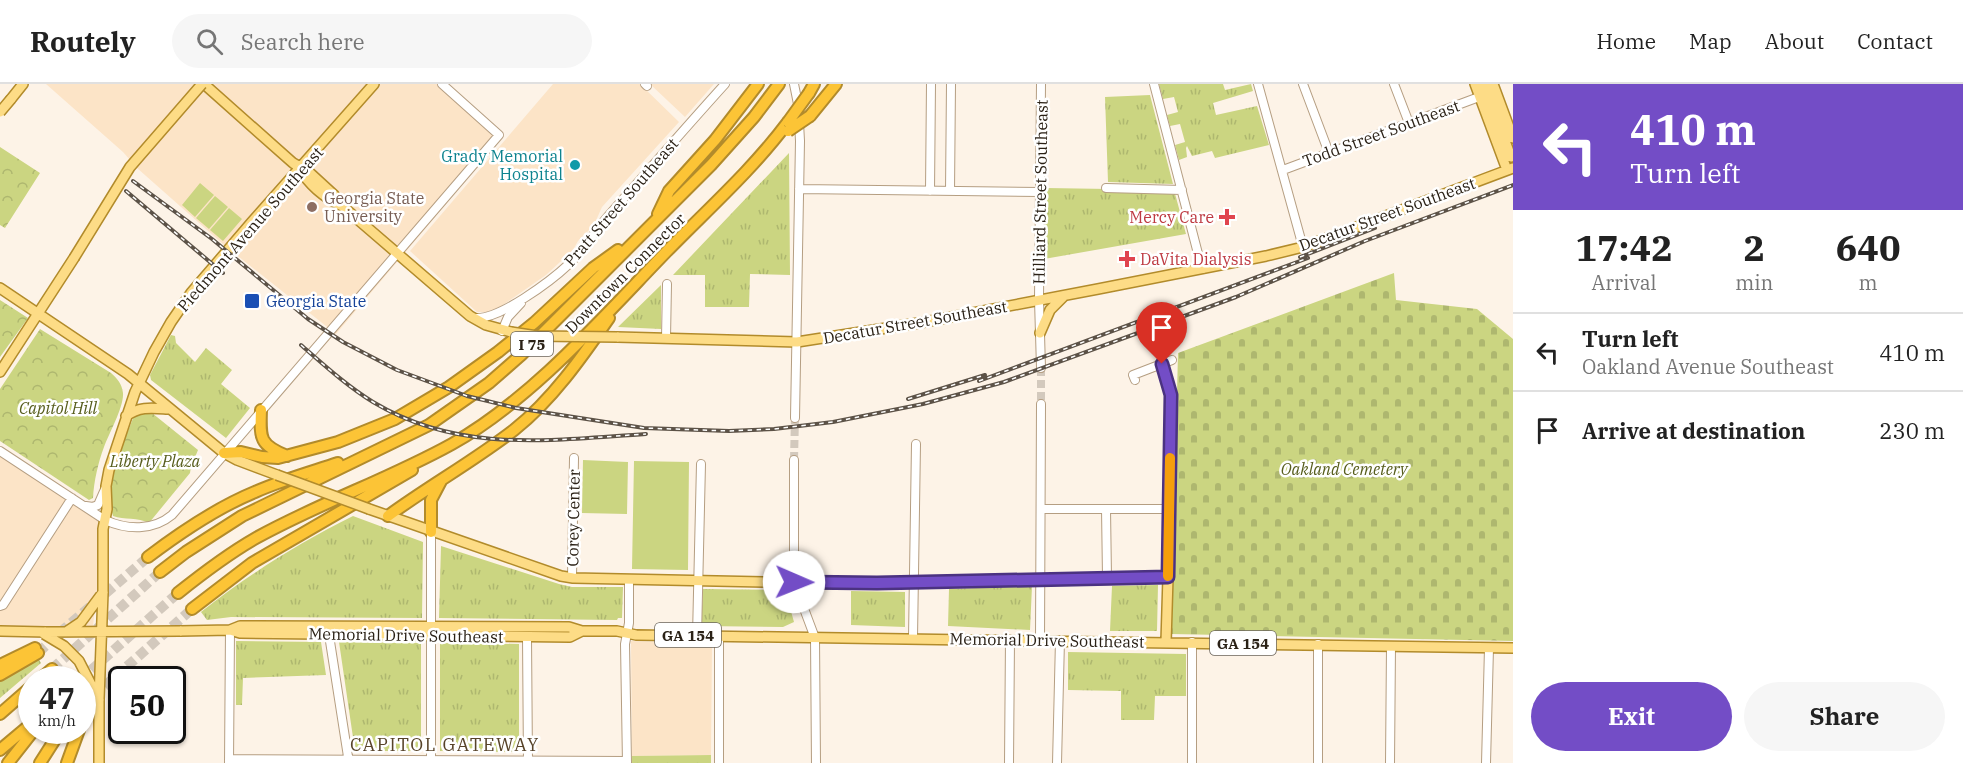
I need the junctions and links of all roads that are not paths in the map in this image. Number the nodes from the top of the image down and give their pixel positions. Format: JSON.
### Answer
{"nodes":[{"id":1,"x":24,"y":84,"type":"edge"},
{"id":2,"x":203,"y":84,"type":"edge"},
{"id":3,"x":374,"y":84,"type":"edge"},
{"id":4,"x":442,"y":84,"type":"edge"},
{"id":5,"x":725,"y":84,"type":"edge"},
{"id":6,"x":758,"y":84,"type":"edge"},
{"id":7,"x":779,"y":84,"type":"edge"},
{"id":8,"x":794,"y":84,"type":"edge"},
{"id":9,"x":836,"y":84,"type":"edge"},
{"id":10,"x":931,"y":84,"type":"edge"},
{"id":11,"x":951,"y":84,"type":"edge"},
{"id":12,"x":1041,"y":84,"type":"edge"},
{"id":13,"x":1154,"y":84,"type":"edge"},
{"id":14,"x":1258,"y":84,"type":"edge"},
{"id":15,"x":1303,"y":84,"type":"edge"},
{"id":16,"x":1394,"y":84,"type":"edge"},
{"id":17,"x":1475,"y":84,"type":"edge"},
{"id":18,"x":1484,"y":84,"type":"edge"},
{"id":19,"x":1493,"y":84,"type":"edge"},
{"id":20,"x":811,"y":88,"type":"edge"},
{"id":21,"x":1479,"y":97,"type":"junction"},
{"id":22,"x":0,"y":112,"type":"edge"},
{"id":23,"x":1409,"y":123,"type":"junction"},
{"id":24,"x":788,"y":126,"type":"junction"},
{"id":25,"x":1513,"y":138,"type":"edge"},
{"id":26,"x":1329,"y":153,"type":"junction"},
{"id":27,"x":1511,"y":157,"type":"dead end"},
{"id":28,"x":300,"y":169,"type":"junction"},
{"id":29,"x":1510,"y":169,"type":"edge"},
{"id":30,"x":1283,"y":170,"type":"junction"},
{"id":31,"x":1106,"y":188,"type":"dead end"},
{"id":32,"x":799,"y":189,"type":"junction"},
{"id":33,"x":1182,"y":190,"type":"junction"},
{"id":34,"x":930,"y":191,"type":"junction"},
{"id":35,"x":950,"y":191,"type":"junction"},
{"id":36,"x":1040,"y":192,"type":"junction"},
{"id":37,"x":656,"y":220,"type":"junction"},
{"id":38,"x":641,"y":235,"type":"junction"},
{"id":39,"x":1303,"y":246,"type":"junction"},
{"id":40,"x":398,"y":255,"type":"junction"},
{"id":41,"x":1202,"y":269,"type":"junction"},
{"id":42,"x":667,"y":284,"type":"dead end"},
{"id":43,"x":0,"y":288,"type":"edge"},
{"id":44,"x":631,"y":289,"type":"junction"},
{"id":45,"x":528,"y":295,"type":"junction"},
{"id":46,"x":1065,"y":295,"type":"junction"},
{"id":47,"x":1039,"y":300,"type":"junction"},
{"id":48,"x":39,"y":314,"type":"junction"},
{"id":49,"x":473,"y":318,"type":"junction"},
{"id":50,"x":506,"y":332,"type":"junction"},
{"id":51,"x":1040,"y":333,"type":"junction"},
{"id":52,"x":666,"y":338,"type":"junction"},
{"id":53,"x":797,"y":342,"type":"junction"},
{"id":54,"x":1172,"y":360,"type":"dead end"},
{"id":55,"x":1162,"y":364,"type":"junction"},
{"id":56,"x":1041,"y":368,"type":"tunnel mouth"},
{"id":57,"x":0,"y":372,"type":"edge"},
{"id":58,"x":1135,"y":380,"type":"dead end"},
{"id":59,"x":139,"y":383,"type":"junction"},
{"id":60,"x":1041,"y":404,"type":"tunnel mouth"},
{"id":61,"x":168,"y":409,"type":"junction"},
{"id":62,"x":261,"y":410,"type":"junction"},
{"id":63,"x":126,"y":416,"type":"junction"},
{"id":64,"x":795,"y":418,"type":"tunnel mouth"},
{"id":65,"x":409,"y":436,"type":"junction"},
{"id":66,"x":453,"y":443,"type":"junction"},
{"id":67,"x":916,"y":444,"type":"dead end"},
{"id":68,"x":0,"y":451,"type":"edge"},
{"id":69,"x":224,"y":453,"type":"junction"},
{"id":70,"x":288,"y":456,"type":"junction"},
{"id":71,"x":574,"y":458,"type":"dead end"},
{"id":72,"x":794,"y":460,"type":"tunnel mouth"},
{"id":73,"x":701,"y":464,"type":"dead end"},
{"id":74,"x":276,"y":473,"type":"junction"},
{"id":75,"x":444,"y":478,"type":"junction"},
{"id":76,"x":106,"y":486,"type":"junction"},
{"id":77,"x":72,"y":498,"type":"junction"},
{"id":78,"x":82,"y":505,"type":"junction"},
{"id":79,"x":1041,"y":509,"type":"junction"},
{"id":80,"x":1106,"y":509,"type":"junction"},
{"id":81,"x":1169,"y":509,"type":"junction"},
{"id":82,"x":388,"y":516,"type":"junction"},
{"id":83,"x":104,"y":524,"type":"junction"},
{"id":84,"x":431,"y":532,"type":"junction"},
{"id":85,"x":148,"y":557,"type":"tunnel mouth"},
{"id":86,"x":160,"y":572,"type":"tunnel mouth"},
{"id":87,"x":1107,"y":577,"type":"junction"},
{"id":88,"x":1168,"y":577,"type":"junction"},
{"id":89,"x":572,"y":578,"type":"junction"},
{"id":90,"x":1040,"y":579,"type":"junction"},
{"id":91,"x":629,"y":580,"type":"junction"},
{"id":92,"x":698,"y":581,"type":"junction"},
{"id":93,"x":794,"y":582,"type":"junction"},
{"id":94,"x":915,"y":583,"type":"junction"},
{"id":95,"x":103,"y":589,"type":"junction"},
{"id":96,"x":178,"y":593,"type":"tunnel mouth"},
{"id":97,"x":0,"y":606,"type":"edge"},
{"id":98,"x":192,"y":609,"type":"tunnel mouth"},
{"id":99,"x":230,"y":630,"type":"junction"},
{"id":100,"x":431,"y":630,"type":"junction"},
{"id":101,"x":582,"y":630,"type":"junction"},
{"id":102,"x":0,"y":631,"type":"edge"},
{"id":103,"x":43,"y":632,"type":"junction"},
{"id":104,"x":66,"y":632,"type":"junction"},
{"id":105,"x":101,"y":632,"type":"junction"},
{"id":106,"x":627,"y":634,"type":"junction"},
{"id":107,"x":329,"y":635,"type":"junction"},
{"id":108,"x":697,"y":636,"type":"junction"},
{"id":109,"x":719,"y":636,"type":"junction"},
{"id":110,"x":527,"y":637,"type":"junction"},
{"id":111,"x":815,"y":638,"type":"junction"},
{"id":112,"x":913,"y":638,"type":"junction"},
{"id":113,"x":1010,"y":639,"type":"junction"},
{"id":114,"x":1040,"y":640,"type":"junction"},
{"id":115,"x":1060,"y":640,"type":"junction"},
{"id":116,"x":1166,"y":642,"type":"junction"},
{"id":117,"x":1192,"y":642,"type":"junction"},
{"id":118,"x":1318,"y":644,"type":"junction"},
{"id":119,"x":1391,"y":646,"type":"junction"},
{"id":120,"x":1488,"y":648,"type":"junction"},
{"id":121,"x":1513,"y":648,"type":"edge"},
{"id":122,"x":0,"y":665,"type":"edge"},
{"id":123,"x":0,"y":675,"type":"edge"},
{"id":124,"x":18,"y":698,"type":"edge"},
{"id":125,"x":99,"y":699,"type":"junction"},
{"id":126,"x":0,"y":714,"type":"edge"},
{"id":127,"x":18,"y":735,"type":"edge"},
{"id":128,"x":23,"y":744,"type":"edge"},
{"id":129,"x":52,"y":744,"type":"edge"},
{"id":130,"x":74,"y":744,"type":"edge"},
{"id":131,"x":0,"y":750,"type":"edge"},
{"id":132,"x":229,"y":761,"type":"edge"},
{"id":133,"x":349,"y":762,"type":"edge"},
{"id":134,"x":431,"y":762,"type":"edge"},
{"id":135,"x":528,"y":762,"type":"edge"},
{"id":136,"x":627,"y":762,"type":"edge"},
{"id":137,"x":8,"y":763,"type":"edge"},
{"id":138,"x":40,"y":763,"type":"edge"},
{"id":139,"x":67,"y":763,"type":"edge"},
{"id":140,"x":99,"y":763,"type":"edge"},
{"id":141,"x":718,"y":763,"type":"edge"},
{"id":142,"x":816,"y":763,"type":"edge"},
{"id":143,"x":1009,"y":763,"type":"edge"},
{"id":144,"x":1057,"y":763,"type":"edge"},
{"id":145,"x":1192,"y":763,"type":"edge"},
{"id":146,"x":1318,"y":763,"type":"edge"},
{"id":147,"x":1390,"y":763,"type":"edge"},
{"id":148,"x":1486,"y":763,"type":"edge"}],
"edges":[{"from":1,"to":22,"type":"main road","bridge":true},
{"from":2,"to":28,"type":"main road","name":"Decatur Street Southeast"},
{"from":2,"to":48,"type":"main road","bridge":true},
{"from":3,"to":28,"type":"main road","name":"Piedmont Avenue Southeast"},
{"from":4,"to":40,"type":"street"},
{"from":5,"to":45,"type":"street","name":"Pratt Street Southeast"},
{"from":6,"to":37,"type":"highway"},
{"from":7,"to":37,"type":"highway","name":"Downtown Connector","number":"I 75"},
{"from":8,"to":32,"type":"street"},
{"from":9,"to":24,"type":"highway","bridge":true},
{"from":10,"to":34,"type":"street"},
{"from":11,"to":35,"type":"street"},
{"from":12,"to":36,"type":"street","name":"Hilliard Street Southeast"},
{"from":13,"to":33,"type":"street"},
{"from":14,"to":30,"type":"street"},
{"from":15,"to":26,"type":"street"},
{"from":16,"to":23,"type":"street"},
{"from":17,"to":21,"type":"main road"},
{"from":18,"to":27,"type":"main road"},
{"from":19,"to":25,"type":"main road"},
{"from":20,"to":24,"type":"highway","name":"Downtown Connector","number":"I 75","bridge":true},
{"from":21,"to":23,"type":"street","name":"Todd Street Southeast"},
{"from":21,"to":29,"type":"main road"},
{"from":23,"to":26,"type":"street","name":"Todd Street Southeast"},
{"from":24,"to":44,"type":"highway","name":"Downtown Connector","number":"I 75"},
{"from":26,"to":30,"type":"street","name":"Todd Street Southeast"},
{"from":28,"to":40,"type":"main road","name":"Decatur Street Southeast"},
{"from":28,"to":59,"type":"main road","name":"Piedmont Avenue Southeast"},
{"from":29,"to":39,"type":"main road","name":"Decatur Street Southeast"},
{"from":30,"to":39,"type":"street"},
{"from":31,"to":33,"type":"street"},
{"from":32,"to":34,"type":"street"},
{"from":32,"to":53,"type":"street"},
{"from":33,"to":41,"type":"street"},
{"from":34,"to":35,"type":"street"},
{"from":35,"to":36,"type":"street"},
{"from":36,"to":47,"type":"street","name":"Hilliard Street Southeast"},
{"from":37,"to":38,"type":"highway","name":"Downtown Connector","number":"I 75"},
{"from":38,"to":65,"type":"highway","name":"Downtown Connector","number":"I 75"},
{"from":38,"to":70,"type":"highway"},
{"from":39,"to":41,"type":"main road","name":"Decatur Street Southeast"},
{"from":40,"to":49,"type":"main road","name":"Decatur Street Southeast"},
{"from":40,"to":62,"type":"street"},
{"from":41,"to":46,"type":"main road","name":"Decatur Street Southeast"},
{"from":42,"to":52,"type":"street"},
{"from":43,"to":48,"type":"main road"},
{"from":44,"to":66,"type":"highway","name":"Downtown Connector","number":"I 75"},
{"from":44,"to":75,"type":"highway"},
{"from":45,"to":49,"type":"street","name":"Pratt Street Southeast"},
{"from":45,"to":50,"type":"street"},
{"from":46,"to":47,"type":"main road","name":"Decatur Street Southeast"},
{"from":46,"to":51,"type":"main road"},
{"from":47,"to":51,"type":"street","name":"Hilliard Street Southeast"},
{"from":47,"to":53,"type":"main road","name":"Decatur Street Southeast"},
{"from":48,"to":57,"type":"main road"},
{"from":48,"to":59,"type":"main road"},
{"from":49,"to":50,"type":"main road","name":"Decatur Street Southeast"},
{"from":50,"to":52,"type":"main road","name":"Decatur Street Southeast","bridge":true},
{"from":51,"to":56,"type":"street","name":"Hilliard Street Southeast"},
{"from":52,"to":53,"type":"main road","name":"Decatur Street Southeast"},
{"from":53,"to":64,"type":"street"},
{"from":54,"to":55,"type":"street"},
{"from":55,"to":58,"type":"street"},
{"from":55,"to":81,"type":"street"},
{"from":59,"to":61,"type":"main road"},
{"from":59,"to":63,"type":"main road","name":"Piedmont Avenue Southeast"},
{"from":60,"to":79,"type":"street"},
{"from":61,"to":63,"type":"main road"},
{"from":61,"to":69,"type":"main road"},
{"from":62,"to":69,"type":"street"},
{"from":62,"to":70,"type":"highway"},
{"from":63,"to":76,"type":"main road","name":"Piedmont Avenue Southeast"},
{"from":65,"to":85,"type":"highway"},
{"from":65,"to":86,"type":"highway","name":"Downtown Connector","number":"I 75"},
{"from":66,"to":96,"type":"highway","name":"Downtown Connector","number":"I 75"},
{"from":66,"to":98,"type":"highway"},
{"from":67,"to":94,"type":"street"},
{"from":68,"to":77,"type":"street"},
{"from":69,"to":70,"type":"highway"},
{"from":69,"to":74,"type":"main road"},
{"from":69,"to":83,"type":"street"},
{"from":70,"to":74,"type":"highway"},
{"from":71,"to":89,"type":"street","name":"Corey Center"},
{"from":72,"to":93,"type":"street"},
{"from":73,"to":92,"type":"street"},
{"from":74,"to":82,"type":"main road","bridge":true},
{"from":75,"to":82,"type":"highway"},
{"from":75,"to":84,"type":"highway"},
{"from":76,"to":78,"type":"street"},
{"from":76,"to":83,"type":"main road","name":"Piedmont Avenue Southeast"},
{"from":77,"to":78,"type":"street"},
{"from":77,"to":97,"type":"street"},
{"from":78,"to":83,"type":"street"},
{"from":79,"to":80,"type":"street"},
{"from":79,"to":90,"type":"street"},
{"from":80,"to":81,"type":"street"},
{"from":80,"to":87,"type":"street"},
{"from":81,"to":88,"type":"street"},
{"from":82,"to":84,"type":"main road"},
{"from":83,"to":95,"type":"main road","name":"Piedmont Avenue Southeast"},
{"from":84,"to":89,"type":"main road"},
{"from":84,"to":100,"type":"street"},
{"from":87,"to":88,"type":"main road"},
{"from":87,"to":90,"type":"main road"},
{"from":88,"to":116,"type":"main road"},
{"from":89,"to":91,"type":"main road"},
{"from":90,"to":94,"type":"main road"},
{"from":90,"to":114,"type":"street"},
{"from":91,"to":92,"type":"main road"},
{"from":91,"to":106,"type":"street"},
{"from":92,"to":93,"type":"main road"},
{"from":92,"to":108,"type":"street"},
{"from":93,"to":94,"type":"main road"},
{"from":93,"to":111,"type":"street"},
{"from":94,"to":112,"type":"street"},
{"from":95,"to":104,"type":"main road","bridge":true},
{"from":95,"to":105,"type":"main road","name":"Piedmont Avenue Southeast","bridge":true},
{"from":99,"to":100,"type":"main road","name":"Memorial Drive Southeast","number":"GA 154"},
{"from":99,"to":105,"type":"main road","name":"Memorial Drive Southeast","number":"GA 154","bridge":true},
{"from":99,"to":107,"type":"main road","name":"Memorial Drive Southeast","number":"GA 154"},
{"from":99,"to":132,"type":"street"},
{"from":100,"to":101,"type":"main road","name":"Memorial Drive Southeast","number":"GA 154"},
{"from":100,"to":107,"type":"main road","name":"Memorial Drive Southeast","number":"GA 154"},
{"from":100,"to":110,"type":"main road","name":"Memorial Drive Southeast","number":"GA 154"},
{"from":100,"to":134,"type":"street"},
{"from":101,"to":106,"type":"main road","name":"Memorial Drive Southeast","number":"GA 154"},
{"from":101,"to":110,"type":"main road","name":"Memorial Drive Southeast","number":"GA 154"},
{"from":102,"to":103,"type":"main road","name":"Memorial Drive Southeast","number":"GA 154"},
{"from":103,"to":104,"type":"main road","name":"Memorial Drive Southeast","number":"GA 154","bridge":true},
{"from":103,"to":125,"type":"main road","bridge":true},
{"from":104,"to":105,"type":"main road","name":"Memorial Drive Southeast","number":"GA 154","bridge":true},
{"from":105,"to":125,"type":"main road","name":"Piedmont Avenue Southeast","bridge":true},
{"from":106,"to":108,"type":"main road","name":"Memorial Drive Southeast","number":"GA 154"},
{"from":106,"to":136,"type":"street"},
{"from":107,"to":133,"type":"street"},
{"from":108,"to":109,"type":"main road","name":"Memorial Drive Southeast","number":"GA 154"},
{"from":109,"to":111,"type":"main road","name":"Memorial Drive Southeast","number":"GA 154"},
{"from":109,"to":141,"type":"street"},
{"from":110,"to":135,"type":"street"},
{"from":111,"to":112,"type":"main road","name":"Memorial Drive Southeast","number":"GA 154"},
{"from":111,"to":142,"type":"street"},
{"from":112,"to":113,"type":"main road","name":"Memorial Drive Southeast","number":"GA 154"},
{"from":113,"to":114,"type":"main road","name":"Memorial Drive Southeast","number":"GA 154"},
{"from":113,"to":143,"type":"street"},
{"from":114,"to":115,"type":"main road","name":"Memorial Drive Southeast","number":"GA 154"},
{"from":115,"to":116,"type":"main road","name":"Memorial Drive Southeast","number":"GA 154"},
{"from":115,"to":144,"type":"street"},
{"from":116,"to":117,"type":"main road","name":"Memorial Drive Southeast","number":"GA 154"},
{"from":117,"to":118,"type":"main road","name":"Memorial Drive Southeast","number":"GA 154"},
{"from":117,"to":145,"type":"street"},
{"from":118,"to":119,"type":"main road","name":"Memorial Drive Southeast","number":"GA 154"},
{"from":118,"to":146,"type":"street"},
{"from":119,"to":120,"type":"main road","name":"Memorial Drive Southeast","number":"GA 154"},
{"from":119,"to":147,"type":"street"},
{"from":120,"to":121,"type":"main road","name":"Memorial Drive Southeast","number":"GA 154"},
{"from":120,"to":148,"type":"street"},
{"from":122,"to":123,"type":"highway"},
{"from":124,"to":126,"type":"highway"},
{"from":125,"to":140,"type":"main road","name":"Piedmont Avenue Southeast"},
{"from":127,"to":131,"type":"highway"},
{"from":128,"to":137,"type":"highway"},
{"from":129,"to":138,"type":"highway"},
{"from":130,"to":139,"type":"highway"},
{"from":132,"to":133,"type":"street"},
{"from":133,"to":134,"type":"street"},
{"from":134,"to":135,"type":"street"},
{"from":135,"to":136,"type":"street"}]}
